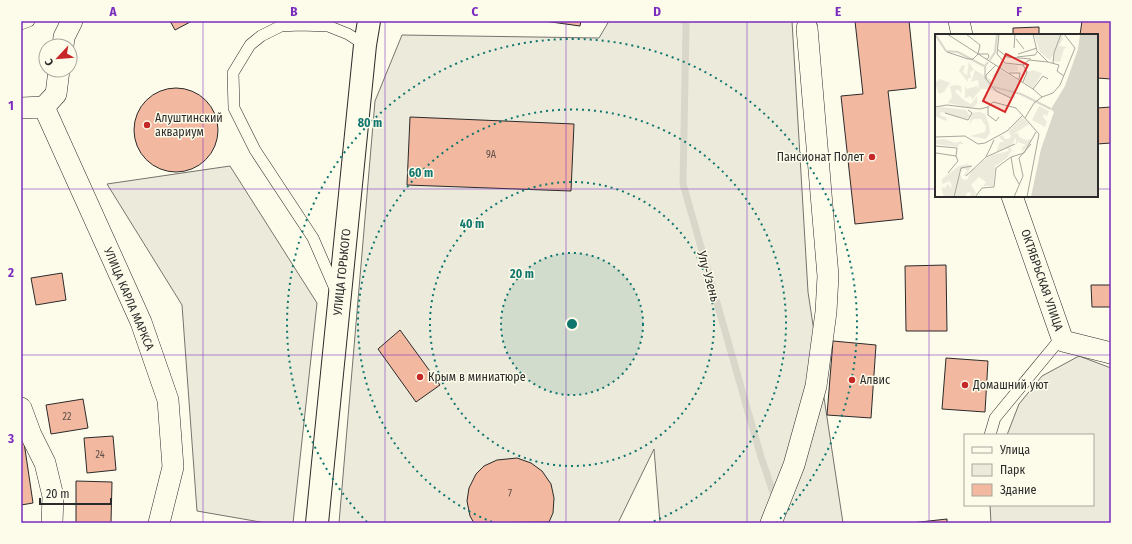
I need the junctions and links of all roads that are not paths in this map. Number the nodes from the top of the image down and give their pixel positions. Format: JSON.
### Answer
{"nodes":[{"id":1,"x":29,"y":21,"type":"edge"},
{"id":2,"x":72,"y":21,"type":"edge"},
{"id":3,"x":369,"y":21,"type":"edge"},
{"id":4,"x":959,"y":21,"type":"edge"},
{"id":5,"x":21,"y":24,"type":"edge"},
{"id":6,"x":807,"y":28,"type":"dead end"},
{"id":7,"x":962,"y":34,"type":"edge"},
{"id":8,"x":64,"y":38,"type":"edge"},
{"id":9,"x":365,"y":45,"type":"junction"},
{"id":10,"x":58,"y":78,"type":"edge"},
{"id":11,"x":44,"y":107,"type":"junction"},
{"id":12,"x":21,"y":108,"type":"edge"},
{"id":13,"x":1012,"y":197,"type":"edge"},
{"id":14,"x":340,"y":299,"type":"junction"},
{"id":15,"x":1064,"y":341,"type":"junction"},
{"id":16,"x":1111,"y":353,"type":"edge"},
{"id":17,"x":21,"y":408,"type":"edge"},
{"id":18,"x":990,"y":434,"type":"edge"},
{"id":19,"x":52,"y":523,"type":"edge"},
{"id":20,"x":159,"y":523,"type":"edge"},
{"id":21,"x":317,"y":523,"type":"edge"},
{"id":22,"x":771,"y":523,"type":"edge"}],
"edges":[{"from":1,"to":5,"type":"lane"},
{"from":2,"to":8,"type":"street"},
{"from":3,"to":9,"type":"main road","name":"УЛИЦА ГОРЬКОГО"},
{"from":4,"to":7,"type":"street"},
{"from":6,"to":22,"type":"street"},
{"from":9,"to":14,"type":"main road","name":"УЛИЦА ГОРЬКОГО"},
{"from":9,"to":14,"type":"lane"},
{"from":10,"to":11,"type":"street"},
{"from":11,"to":12,"type":"street"},
{"from":11,"to":20,"type":"street","name":"УЛИЦА КАРЛА МАРКСА"},
{"from":13,"to":15,"type":"street","name":"ОКТЯБРЬСКАЯ УЛИЦА"},
{"from":14,"to":21,"type":"main road","name":"УЛИЦА ГОРЬКОГО"},
{"from":15,"to":16,"type":"street","name":"ОКТЯБРЬСКАЯ УЛИЦА"},
{"from":15,"to":18,"type":"lane"},
{"from":17,"to":19,"type":"street"}]}
